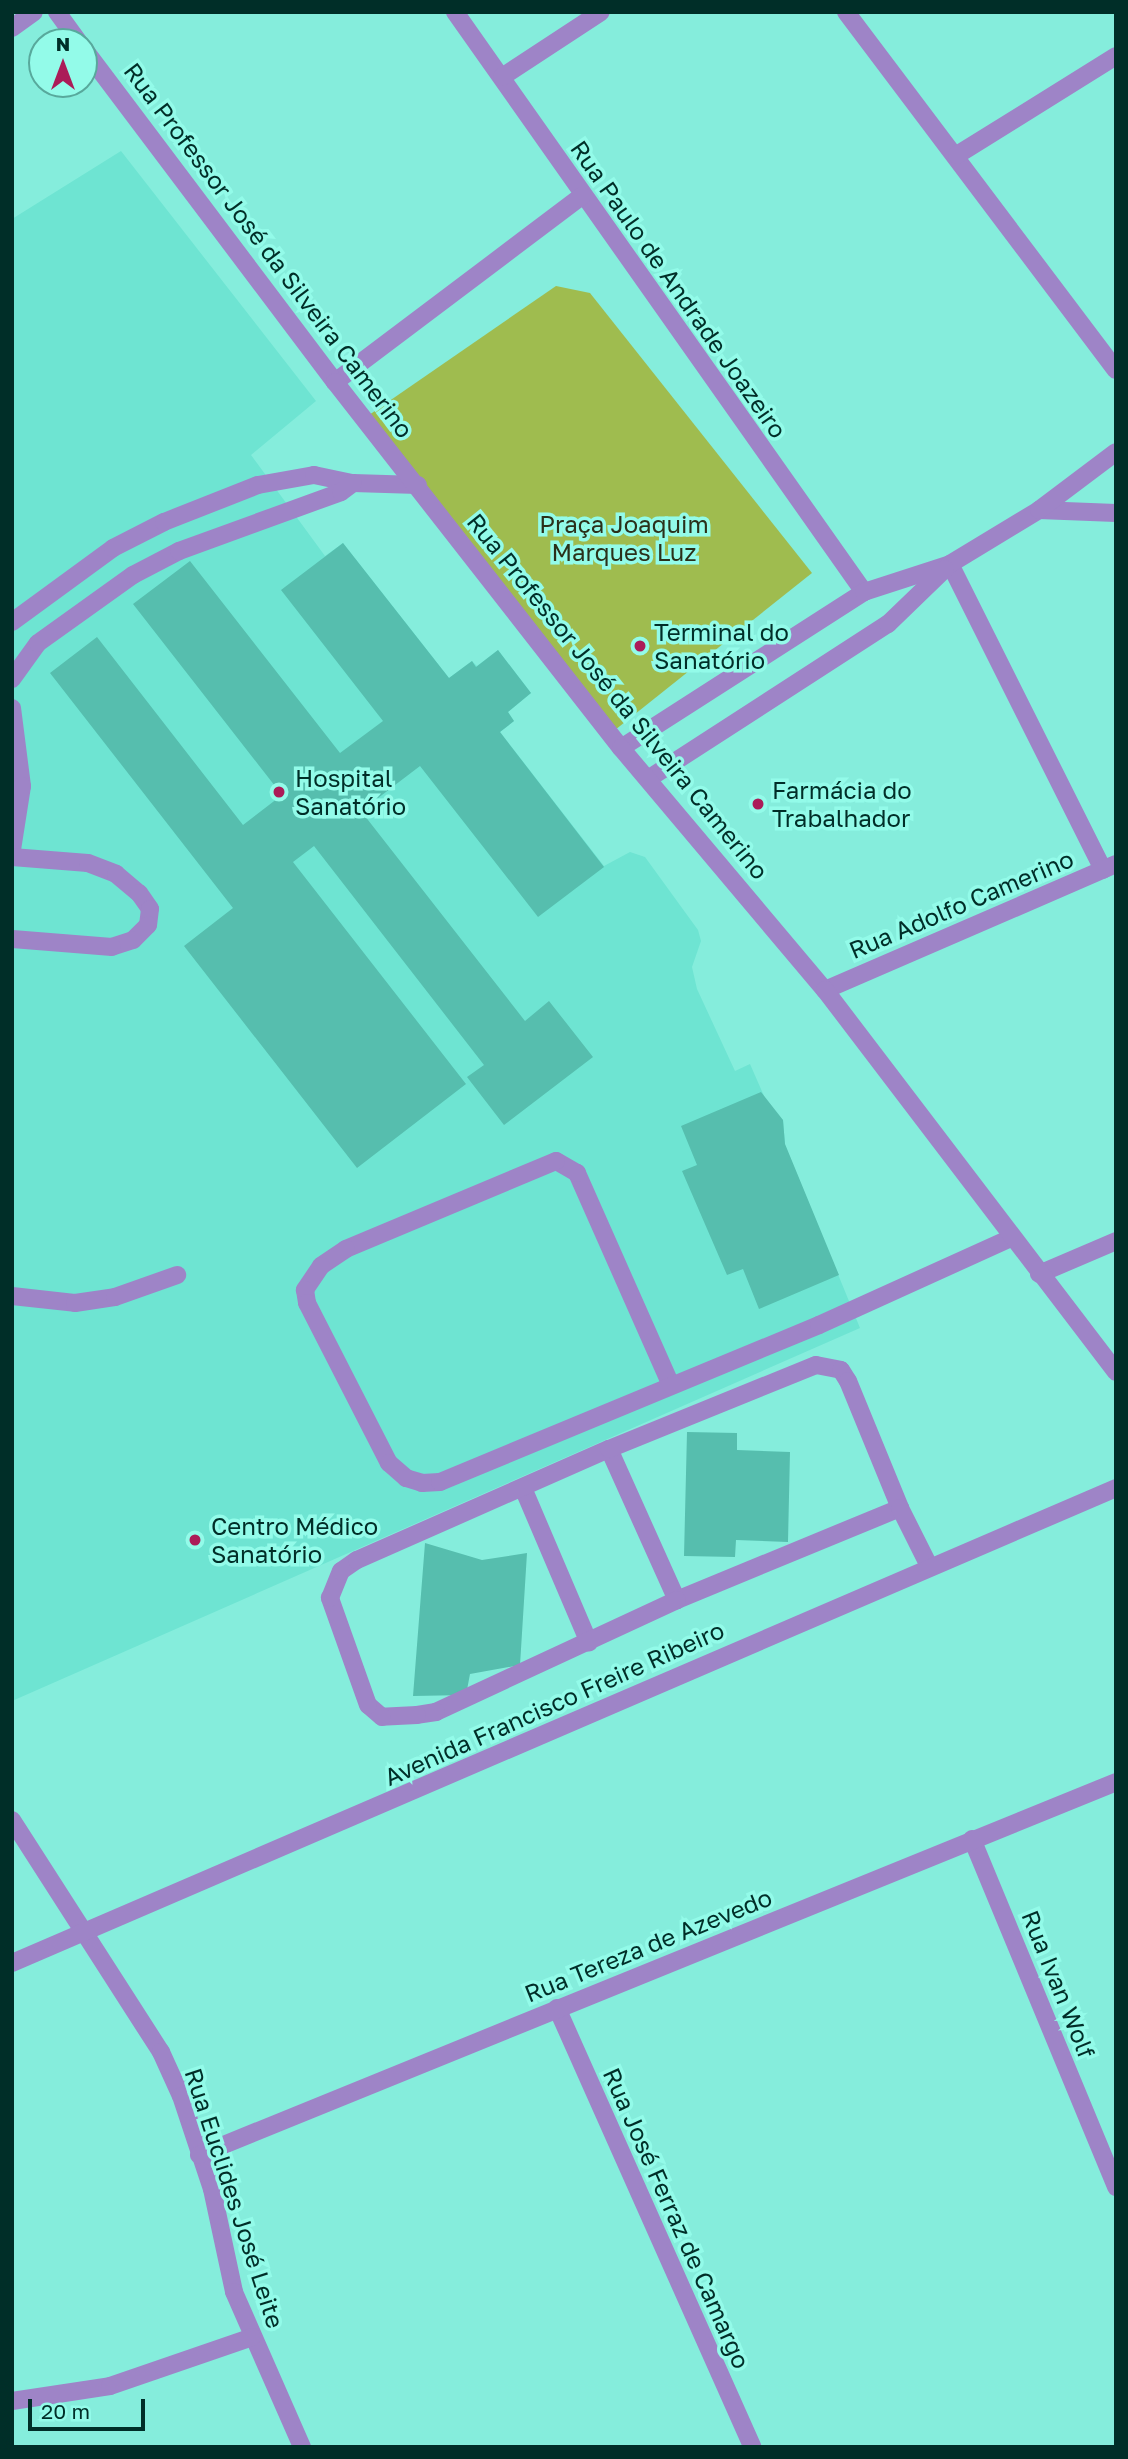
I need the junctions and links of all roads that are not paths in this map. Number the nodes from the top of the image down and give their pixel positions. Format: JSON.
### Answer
{"nodes":[{"id":1,"x":34,"y":12,"type":"edge"},
{"id":2,"x":57,"y":12,"type":"edge"},
{"id":3,"x":455,"y":12,"type":"edge"},
{"id":4,"x":601,"y":12,"type":"edge"},
{"id":5,"x":846,"y":12,"type":"edge"},
{"id":6,"x":12,"y":28,"type":"edge"},
{"id":7,"x":69,"y":28,"type":"edge"},
{"id":8,"x":1116,"y":56,"type":"edge"},
{"id":9,"x":98,"y":68,"type":"edge"},
{"id":10,"x":502,"y":77,"type":"junction"},
{"id":11,"x":957,"y":155,"type":"junction"},
{"id":12,"x":582,"y":196,"type":"junction"},
{"id":13,"x":1116,"y":370,"type":"edge"},
{"id":14,"x":335,"y":382,"type":"junction"},
{"id":15,"x":1116,"y":452,"type":"edge"},
{"id":16,"x":353,"y":483,"type":"junction"},
{"id":17,"x":418,"y":485,"type":"junction"},
{"id":18,"x":1039,"y":510,"type":"junction"},
{"id":19,"x":1116,"y":513,"type":"edge"},
{"id":20,"x":950,"y":564,"type":"junction"},
{"id":21,"x":864,"y":592,"type":"junction"},
{"id":22,"x":12,"y":622,"type":"edge"},
{"id":23,"x":12,"y":678,"type":"edge"},
{"id":24,"x":12,"y":708,"type":"edge"},
{"id":25,"x":621,"y":748,"type":"junction"},
{"id":26,"x":648,"y":779,"type":"junction"},
{"id":27,"x":12,"y":850,"type":"edge"},
{"id":28,"x":12,"y":857,"type":"edge"},
{"id":29,"x":1109,"y":867,"type":"edge"},
{"id":30,"x":12,"y":939,"type":"edge"},
{"id":31,"x":825,"y":990,"type":"junction"},
{"id":32,"x":1011,"y":1238,"type":"junction"},
{"id":33,"x":1116,"y":1241,"type":"edge"},
{"id":34,"x":1039,"y":1274,"type":"junction"},
{"id":35,"x":177,"y":1275,"type":"dead end"},
{"id":36,"x":12,"y":1296,"type":"edge"},
{"id":37,"x":1116,"y":1372,"type":"edge"},
{"id":38,"x":670,"y":1383,"type":"junction"},
{"id":39,"x":609,"y":1448,"type":"junction"},
{"id":40,"x":523,"y":1488,"type":"junction"},
{"id":41,"x":1116,"y":1488,"type":"edge"},
{"id":42,"x":900,"y":1508,"type":"junction"},
{"id":43,"x":929,"y":1566,"type":"junction"},
{"id":44,"x":677,"y":1600,"type":"junction"},
{"id":45,"x":589,"y":1643,"type":"junction"},
{"id":46,"x":1116,"y":1782,"type":"edge"},
{"id":47,"x":12,"y":1820,"type":"edge"},
{"id":48,"x":972,"y":1839,"type":"junction"},
{"id":49,"x":84,"y":1936,"type":"junction"},
{"id":50,"x":12,"y":1963,"type":"edge"},
{"id":51,"x":557,"y":2008,"type":"junction"},
{"id":52,"x":199,"y":2155,"type":"junction"},
{"id":53,"x":1116,"y":2187,"type":"edge"},
{"id":54,"x":252,"y":2337,"type":"junction"},
{"id":55,"x":12,"y":2400,"type":"edge"},
{"id":56,"x":302,"y":2447,"type":"edge"},
{"id":57,"x":752,"y":2447,"type":"edge"}],
"edges":[{"from":1,"to":6,"type":"street"},
{"from":2,"to":7,"type":"street"},
{"from":3,"to":10,"type":"street","name":"Rua Paulo de Andrade Joazeiro"},
{"from":4,"to":10,"type":"street"},
{"from":5,"to":11,"type":"street"},
{"from":8,"to":11,"type":"street"},
{"from":9,"to":14,"type":"street","name":"Rua Professor José da Silveira Camerino"},
{"from":10,"to":12,"type":"street","name":"Rua Paulo de Andrade Joazeiro"},
{"from":11,"to":13,"type":"street"},
{"from":12,"to":14,"type":"street"},
{"from":12,"to":21,"type":"street","name":"Rua Paulo de Andrade Joazeiro"},
{"from":14,"to":17,"type":"street","name":"Rua Professor José da Silveira Camerino"},
{"from":15,"to":18,"type":"street"},
{"from":16,"to":17,"type":"street"},
{"from":16,"to":22,"type":"street"},
{"from":16,"to":23,"type":"street"},
{"from":17,"to":25,"type":"street","name":"Rua Professor José da Silveira Camerino"},
{"from":18,"to":19,"type":"street"},
{"from":18,"to":20,"type":"street"},
{"from":20,"to":21,"type":"street"},
{"from":20,"to":26,"type":"street"},
{"from":20,"to":29,"type":"street"},
{"from":21,"to":25,"type":"street"},
{"from":24,"to":27,"type":"street"},
{"from":25,"to":26,"type":"street","name":"Rua Professor José da Silveira Camerino"},
{"from":26,"to":31,"type":"street","name":"Rua Professor José da Silveira Camerino"},
{"from":28,"to":30,"type":"street"},
{"from":29,"to":31,"type":"street","name":"Rua Adolfo Camerino"},
{"from":31,"to":32,"type":"street","name":"Rua Professor José da Silveira Camerino"},
{"from":32,"to":34,"type":"street","name":"Rua Professor José da Silveira Camerino"},
{"from":32,"to":38,"type":"street"},
{"from":33,"to":34,"type":"street"},
{"from":34,"to":37,"type":"street","name":"Rua Professor José da Silveira Camerino"},
{"from":35,"to":36,"type":"street"},
{"from":38,"to":38,"type":"street"},
{"from":39,"to":40,"type":"street"},
{"from":39,"to":42,"type":"street"},
{"from":39,"to":44,"type":"street"},
{"from":40,"to":45,"type":"street"},
{"from":40,"to":45,"type":"street"},
{"from":41,"to":43,"type":"street","name":"Avenida Francisco Freire Ribeiro"},
{"from":42,"to":43,"type":"street"},
{"from":42,"to":44,"type":"street"},
{"from":43,"to":49,"type":"street","name":"Avenida Francisco Freire Ribeiro"},
{"from":44,"to":45,"type":"street"},
{"from":46,"to":48,"type":"street","name":"Rua Tereza de Azevedo"},
{"from":47,"to":49,"type":"street","name":"Rua Euclides José Leite"},
{"from":48,"to":51,"type":"street","name":"Rua Tereza de Azevedo"},
{"from":48,"to":53,"type":"street","name":"Rua Ivan Wolf"},
{"from":49,"to":50,"type":"street","name":"Avenida Francisco Freire Ribeiro"},
{"from":49,"to":52,"type":"street","name":"Rua Euclides José Leite"},
{"from":51,"to":52,"type":"street","name":"Rua Tereza de Azevedo"},
{"from":51,"to":57,"type":"street","name":"Rua José Ferraz de Camargo"},
{"from":52,"to":54,"type":"street","name":"Rua Euclides José Leite"},
{"from":54,"to":55,"type":"street"},
{"from":54,"to":56,"type":"street","name":"Rua Euclides José Leite"}]}
